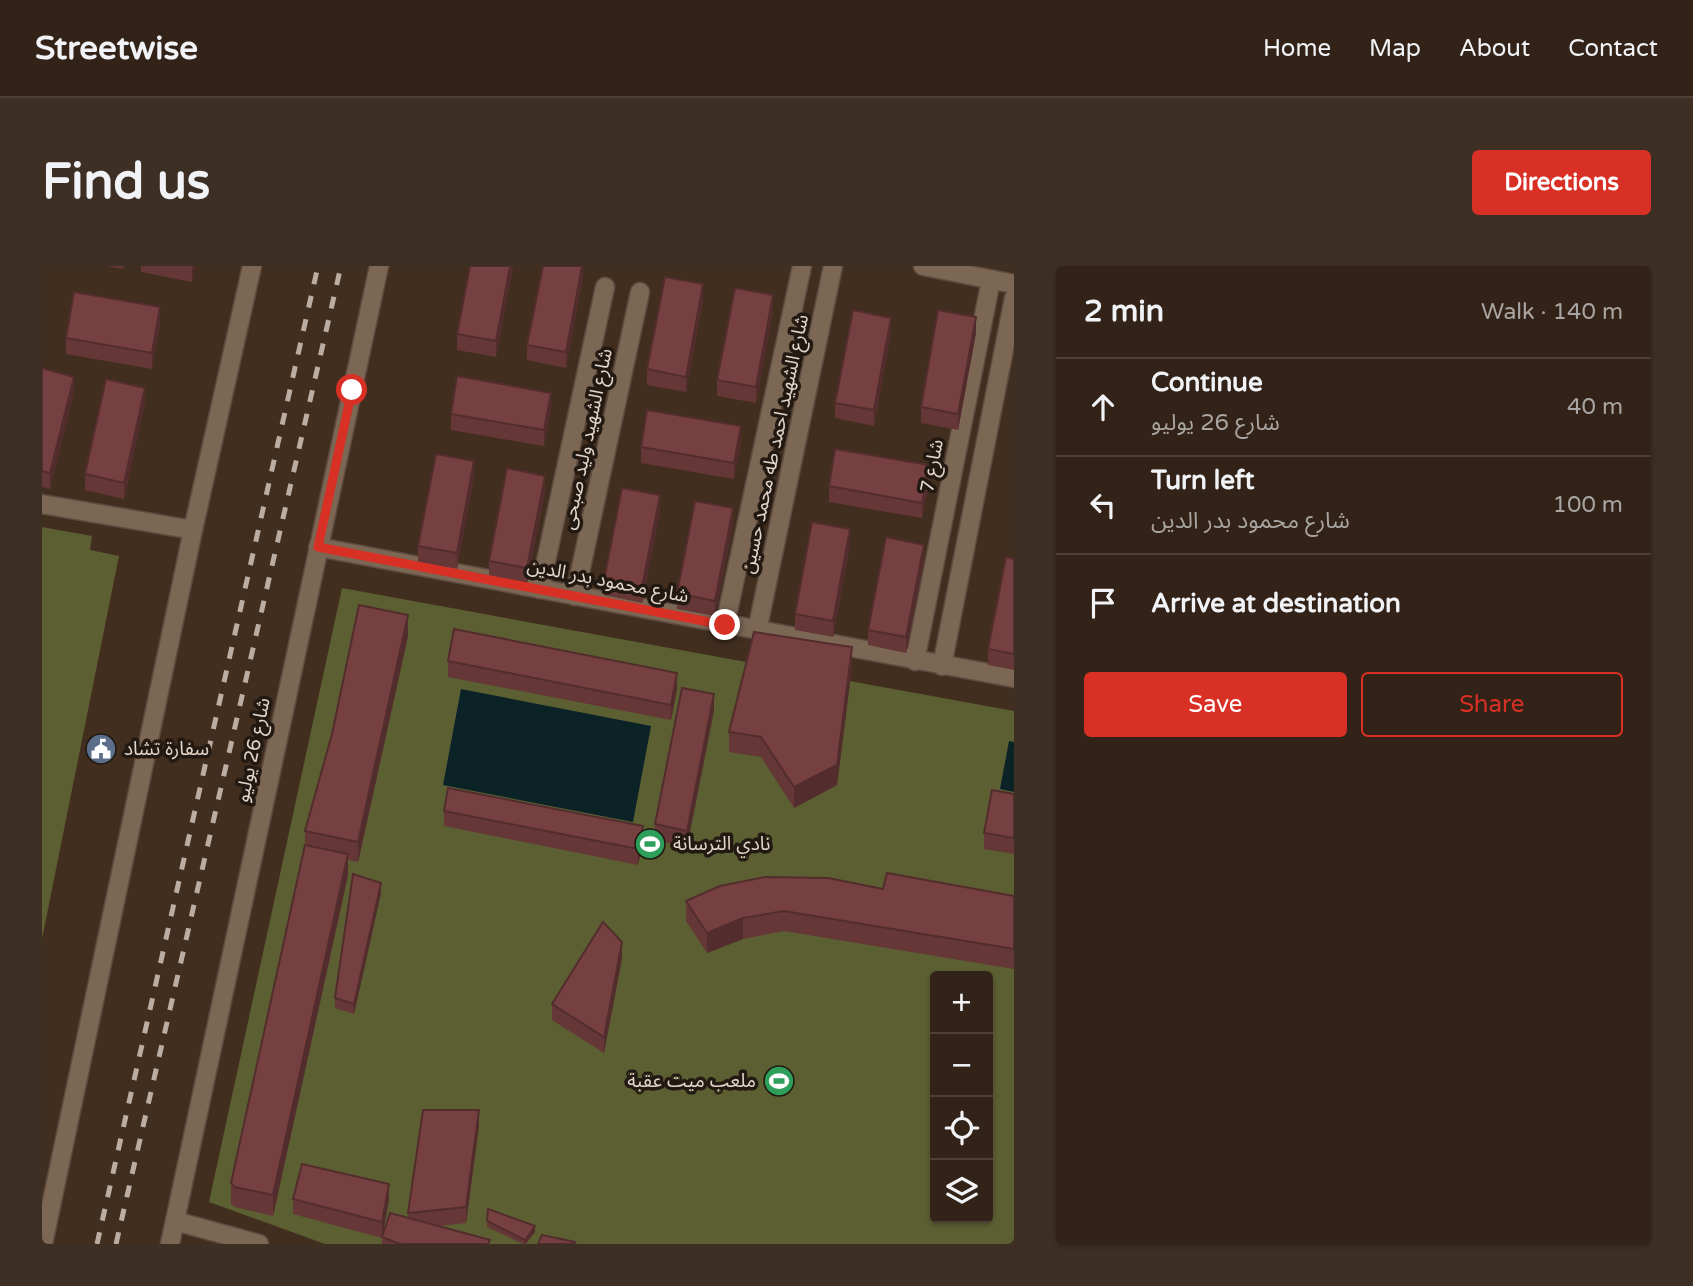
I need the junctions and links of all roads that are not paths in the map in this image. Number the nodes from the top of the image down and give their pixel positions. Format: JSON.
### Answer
{"nodes":[{"id":1,"x":251,"y":266,"type":"edge"},
{"id":2,"x":379,"y":266,"type":"edge"},
{"id":3,"x":802,"y":266,"type":"edge"},
{"id":4,"x":833,"y":266,"type":"edge"},
{"id":5,"x":923,"y":266,"type":"edge"},
{"id":6,"x":991,"y":280,"type":"junction"},
{"id":7,"x":1014,"y":284,"type":"edge"},
{"id":8,"x":606,"y":287,"type":"dead end"},
{"id":9,"x":640,"y":292,"type":"dead end"},
{"id":10,"x":1014,"y":298,"type":"edge"},
{"id":11,"x":42,"y":504,"type":"edge"},
{"id":12,"x":193,"y":530,"type":"junction"},
{"id":13,"x":318,"y":547,"type":"junction"},
{"id":14,"x":540,"y":589,"type":"junction"},
{"id":15,"x":575,"y":596,"type":"junction"},
{"id":16,"x":725,"y":625,"type":"junction"},
{"id":17,"x":757,"y":631,"type":"junction"},
{"id":18,"x":915,"y":661,"type":"junction"},
{"id":19,"x":942,"y":666,"type":"junction"},
{"id":20,"x":1014,"y":678,"type":"edge"},
{"id":21,"x":175,"y":1221,"type":"junction"},
{"id":22,"x":43,"y":1244,"type":"edge"},
{"id":23,"x":170,"y":1244,"type":"edge"},
{"id":24,"x":259,"y":1244,"type":"edge"}],
"edges":[{"from":1,"to":12,"type":"street"},
{"from":2,"to":13,"type":"street","name":"شارع 26 يوليو"},
{"from":3,"to":16,"type":"street","name":"شارع الشهيد احمد طه محمد حسين"},
{"from":4,"to":17,"type":"street","name":"شارع الشهيد احمد طه محمد حسين"},
{"from":5,"to":6,"type":"street"},
{"from":6,"to":7,"type":"street"},
{"from":6,"to":18,"type":"street","name":"شارع 7"},
{"from":8,"to":14,"type":"street","name":"شارع الشهيد وليد صبحى"},
{"from":9,"to":15,"type":"street","name":"شارع الشهيد وليد صبحى"},
{"from":10,"to":19,"type":"street"},
{"from":11,"to":12,"type":"street"},
{"from":12,"to":22,"type":"street"},
{"from":13,"to":14,"type":"street","name":"شارع محمود بدر الدين"},
{"from":13,"to":21,"type":"street","name":"شارع 26 يوليو"},
{"from":14,"to":15,"type":"street","name":"شارع محمود بدر الدين"},
{"from":15,"to":16,"type":"street","name":"شارع محمود بدر الدين"},
{"from":16,"to":17,"type":"street","name":"شارع محمود بدر الدين"},
{"from":17,"to":18,"type":"street","name":"شارع محمود بدر الدين"},
{"from":18,"to":19,"type":"street","name":"شارع محمود بدر الدين"},
{"from":19,"to":20,"type":"street","name":"شارع محمود بدر الدين"},
{"from":21,"to":23,"type":"street","name":"شارع 26 يوليو"},
{"from":21,"to":24,"type":"street"}]}
